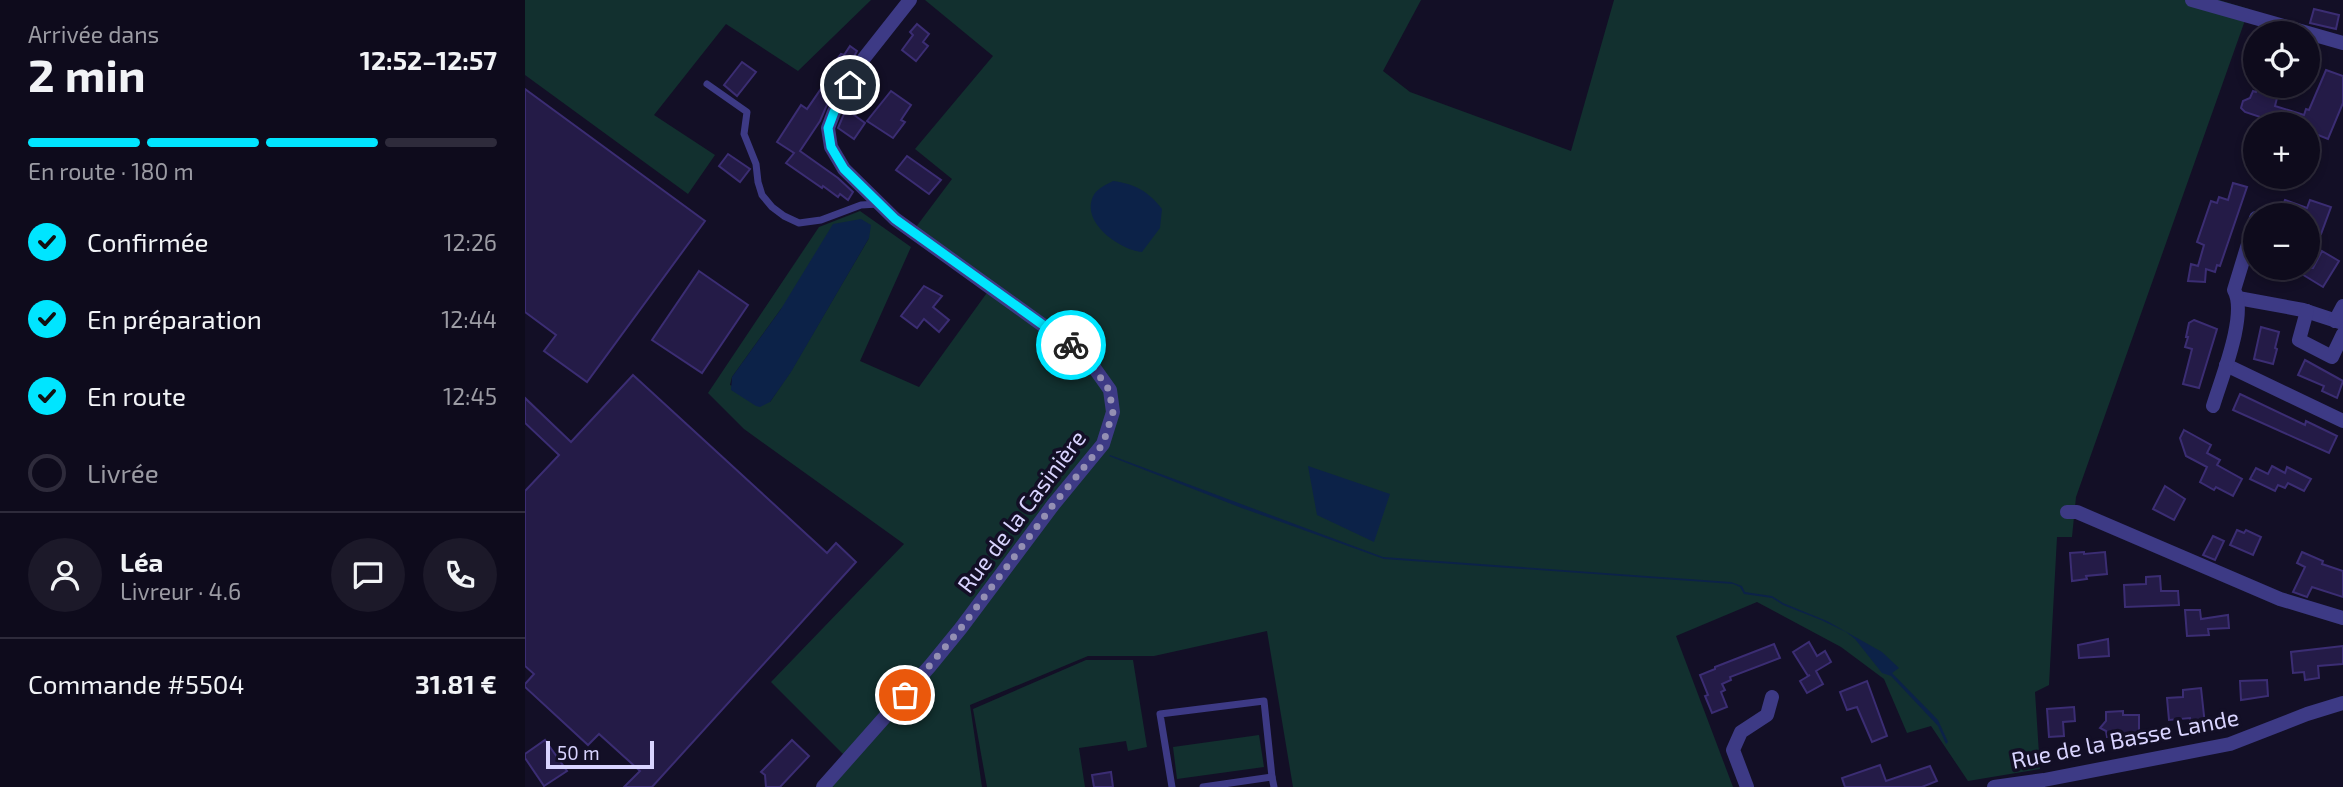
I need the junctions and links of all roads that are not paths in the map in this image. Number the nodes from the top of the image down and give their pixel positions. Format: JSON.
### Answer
{"nodes":[{"id":1,"x":910,"y":0,"type":"edge"},
{"id":2,"x":2192,"y":0,"type":"edge"},
{"id":3,"x":2343,"y":43,"type":"edge"},
{"id":4,"x":707,"y":84,"type":"dead end"},
{"id":5,"x":878,"y":204,"type":"junction"},
{"id":6,"x":2243,"y":261,"type":"edge"},
{"id":7,"x":2238,"y":298,"type":"junction"},
{"id":8,"x":2343,"y":306,"type":"edge"},
{"id":9,"x":2307,"y":311,"type":"junction"},
{"id":10,"x":2339,"y":322,"type":"edge"},
{"id":11,"x":2343,"y":334,"type":"edge"},
{"id":12,"x":2226,"y":365,"type":"junction"},
{"id":13,"x":2213,"y":406,"type":"dead end"},
{"id":14,"x":2343,"y":421,"type":"edge"},
{"id":15,"x":2067,"y":512,"type":"dead end"},
{"id":16,"x":2343,"y":618,"type":"edge"},
{"id":17,"x":1772,"y":697,"type":"dead end"},
{"id":18,"x":2343,"y":703,"type":"edge"},
{"id":19,"x":1272,"y":777,"type":"junction"},
{"id":20,"x":1240,"y":784,"type":"edge"},
{"id":21,"x":823,"y":787,"type":"edge"},
{"id":22,"x":1172,"y":787,"type":"edge"},
{"id":23,"x":1205,"y":787,"type":"edge"},
{"id":24,"x":1274,"y":787,"type":"edge"},
{"id":25,"x":1747,"y":787,"type":"edge"},
{"id":26,"x":1994,"y":787,"type":"edge"}],
"edges":[{"from":1,"to":5,"type":"street","name":"Rue de la Casinière"},
{"from":2,"to":3,"type":"street"},
{"from":4,"to":5,"type":"lane"},
{"from":5,"to":21,"type":"street","name":"Rue de la Casinière"},
{"from":6,"to":7,"type":"street"},
{"from":7,"to":9,"type":"street"},
{"from":7,"to":12,"type":"street"},
{"from":8,"to":10,"type":"street"},
{"from":9,"to":10,"type":"street"},
{"from":9,"to":11,"type":"street"},
{"from":12,"to":13,"type":"street"},
{"from":12,"to":14,"type":"street"},
{"from":15,"to":16,"type":"street"},
{"from":17,"to":25,"type":"street"},
{"from":18,"to":26,"type":"street","name":"Rue de la Basse Lande"},
{"from":19,"to":20,"type":"lane"},
{"from":19,"to":22,"type":"lane"},
{"from":19,"to":24,"type":"lane"},
{"from":20,"to":23,"type":"lane"}]}
